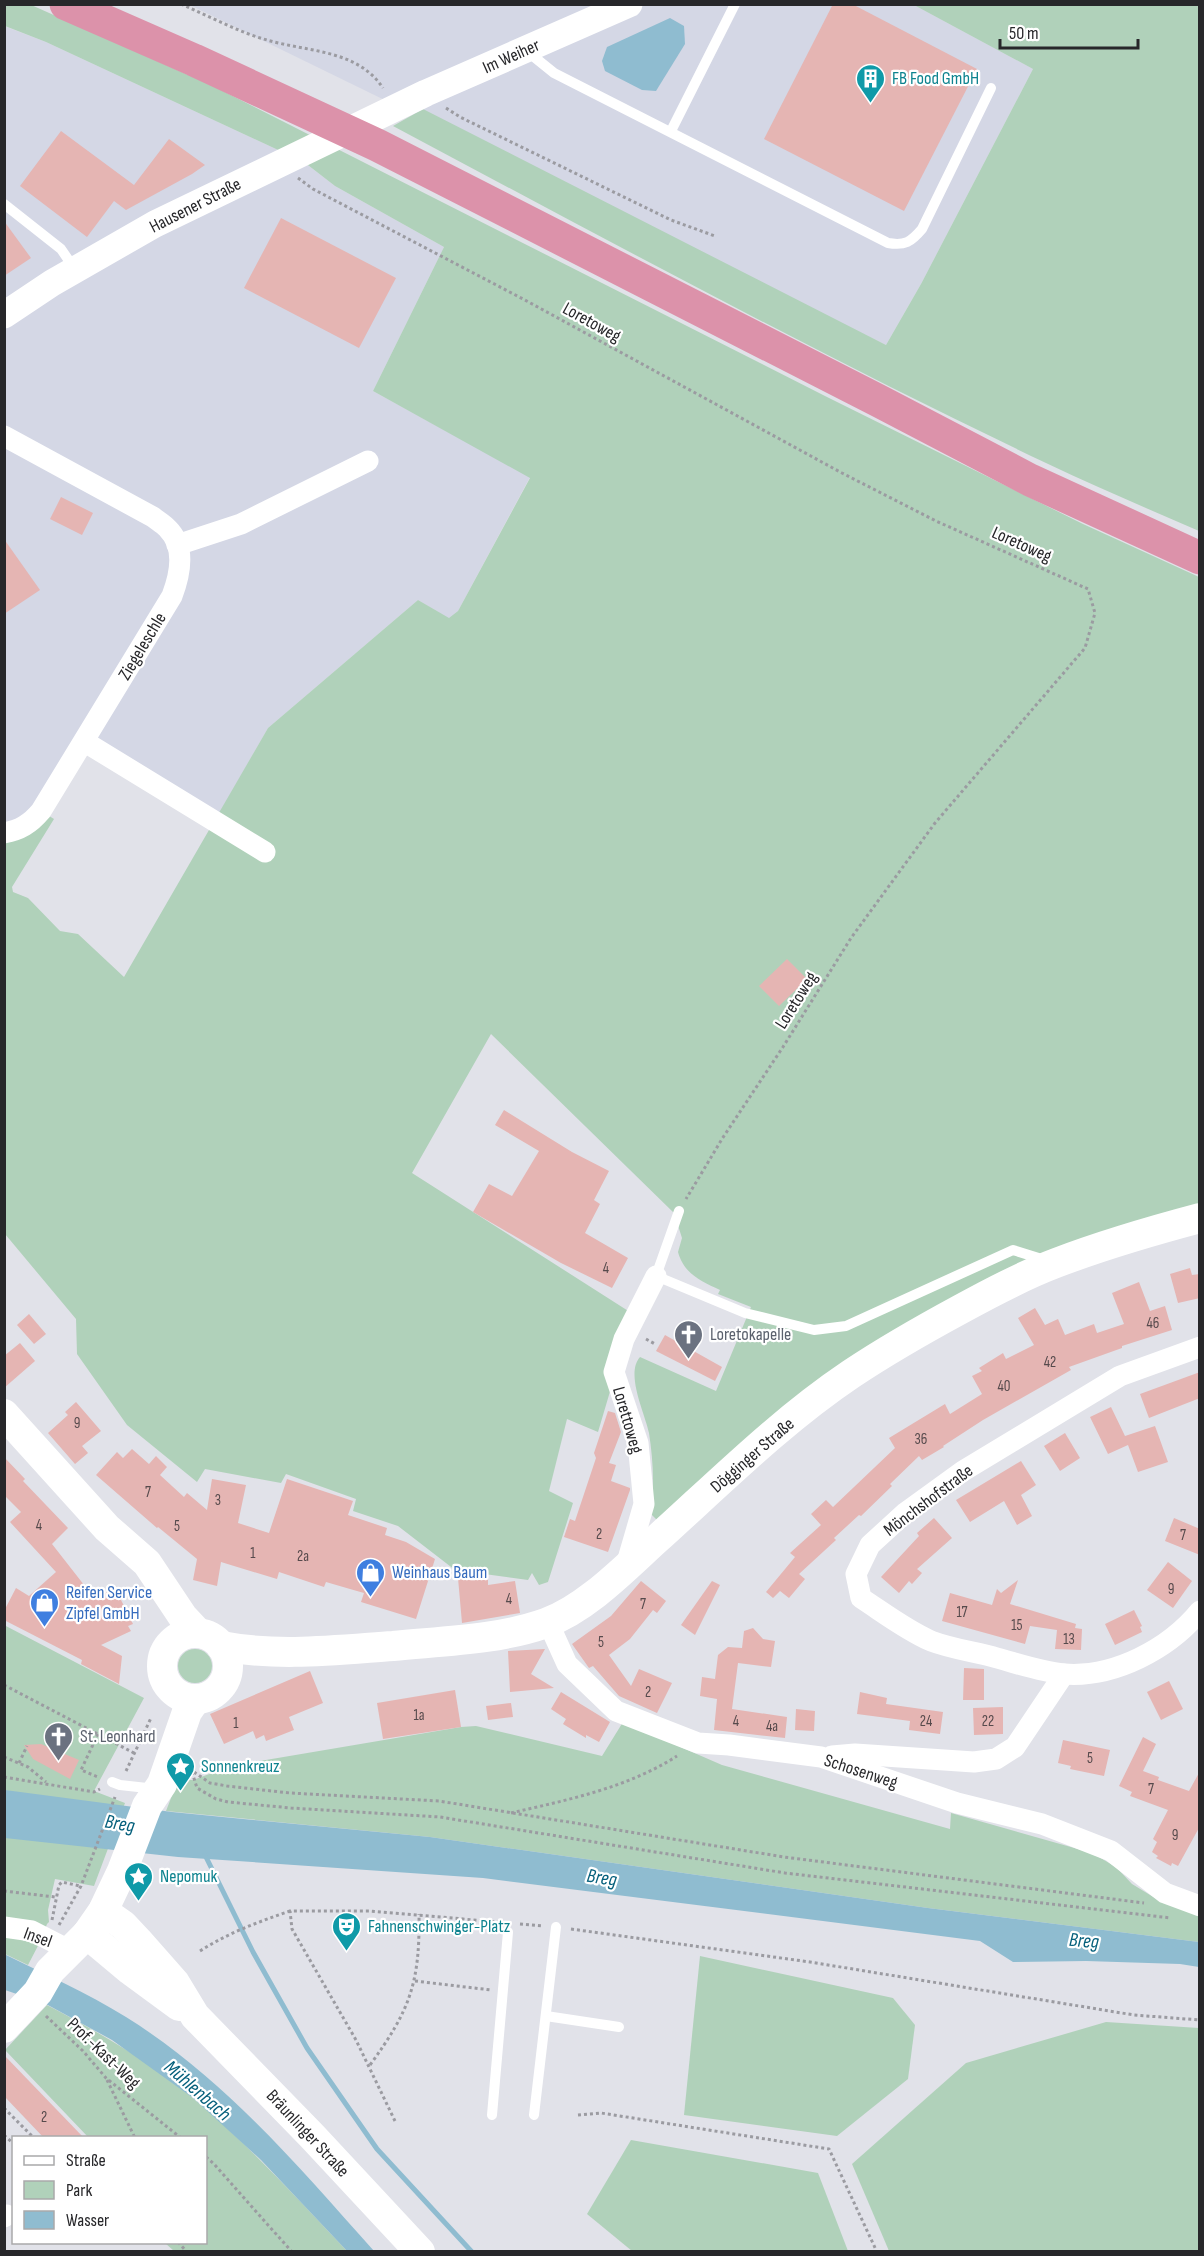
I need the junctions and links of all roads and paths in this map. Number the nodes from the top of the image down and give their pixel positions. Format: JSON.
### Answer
{"nodes":[{"id":1,"x":66,"y":4,"type":"edge"},
{"id":2,"x":181,"y":4,"type":"edge"},
{"id":3,"x":629,"y":4,"type":"edge"},
{"id":4,"x":735,"y":4,"type":"edge"},
{"id":5,"x":525,"y":50,"type":"junction"},
{"id":6,"x":992,"y":88,"type":"dead end"},
{"id":7,"x":393,"y":109,"type":"junction"},
{"id":8,"x":459,"y":117,"type":"dead end"},
{"id":9,"x":671,"y":131,"type":"junction"},
{"id":10,"x":286,"y":159,"type":"junction"},
{"id":11,"x":4,"y":204,"type":"edge"},
{"id":12,"x":715,"y":236,"type":"dead end"},
{"id":13,"x":75,"y":270,"type":"junction"},
{"id":14,"x":4,"y":315,"type":"edge"},
{"id":15,"x":4,"y":436,"type":"edge"},
{"id":16,"x":368,"y":461,"type":"dead end"},
{"id":17,"x":177,"y":545,"type":"junction"},
{"id":18,"x":1200,"y":558,"type":"edge"},
{"id":19,"x":84,"y":742,"type":"junction"},
{"id":20,"x":4,"y":833,"type":"edge"},
{"id":21,"x":265,"y":852,"type":"dead end"},
{"id":22,"x":679,"y":1211,"type":"joint"},
{"id":23,"x":1200,"y":1218,"type":"edge"},
{"id":24,"x":1054,"y":1263,"type":"junction"},
{"id":25,"x":656,"y":1276,"type":"junction"},
{"id":26,"x":1200,"y":1347,"type":"edge"},
{"id":27,"x":4,"y":1414,"type":"edge"},
{"id":28,"x":107,"y":1528,"type":"junction"},
{"id":29,"x":626,"y":1567,"type":"junction"},
{"id":30,"x":1200,"y":1611,"type":"edge"},
{"id":31,"x":548,"y":1622,"type":"junction"},
{"id":32,"x":210,"y":1640,"type":"junction"},
{"id":33,"x":168,"y":1645,"type":"junction"},
{"id":34,"x":304,"y":1653,"type":"junction"},
{"id":35,"x":1064,"y":1674,"type":"junction"},
{"id":36,"x":224,"y":1680,"type":"junction"},
{"id":37,"x":4,"y":1685,"type":"edge"},
{"id":38,"x":168,"y":1685,"type":"junction"},
{"id":39,"x":196,"y":1699,"type":"junction"},
{"id":40,"x":151,"y":1718,"type":"dead end"},
{"id":41,"x":98,"y":1734,"type":"junction"},
{"id":42,"x":698,"y":1743,"type":"junction"},
{"id":43,"x":27,"y":1746,"type":"dead end"},
{"id":44,"x":134,"y":1753,"type":"junction"},
{"id":45,"x":4,"y":1756,"type":"edge"},
{"id":46,"x":821,"y":1757,"type":"junction"},
{"id":47,"x":20,"y":1763,"type":"junction"},
{"id":48,"x":95,"y":1775,"type":"dead end"},
{"id":49,"x":4,"y":1777,"type":"edge"},
{"id":50,"x":47,"y":1783,"type":"junction"},
{"id":51,"x":131,"y":1790,"type":"junction"},
{"id":52,"x":509,"y":1813,"type":"junction"},
{"id":53,"x":81,"y":1886,"type":"junction"},
{"id":54,"x":4,"y":1891,"type":"edge"},
{"id":55,"x":55,"y":1897,"type":"junction"},
{"id":56,"x":1152,"y":1904,"type":"dead end"},
{"id":57,"x":1200,"y":1906,"type":"edge"},
{"id":58,"x":290,"y":1911,"type":"junction"},
{"id":59,"x":419,"y":1914,"type":"junction"},
{"id":60,"x":1172,"y":1918,"type":"dead end"},
{"id":61,"x":499,"y":1922,"type":"dead end"},
{"id":62,"x":4,"y":1927,"type":"edge"},
{"id":63,"x":509,"y":1928,"type":"joint"},
{"id":64,"x":556,"y":1928,"type":"junction"},
{"id":65,"x":70,"y":1945,"type":"junction"},
{"id":66,"x":200,"y":1951,"type":"dead end"},
{"id":67,"x":415,"y":1981,"type":"junction"},
{"id":68,"x":502,"y":1991,"type":"junction"},
{"id":69,"x":15,"y":2014,"type":"edge"},
{"id":70,"x":546,"y":2016,"type":"junction"},
{"id":71,"x":1200,"y":2020,"type":"edge"},
{"id":72,"x":619,"y":2027,"type":"dead end"},
{"id":73,"x":369,"y":2066,"type":"junction"},
{"id":74,"x":106,"y":2078,"type":"junction"},
{"id":75,"x":4,"y":2108,"type":"edge"},
{"id":76,"x":492,"y":2115,"type":"dead end"},
{"id":77,"x":534,"y":2115,"type":"dead end"},
{"id":78,"x":578,"y":2115,"type":"dead end"},
{"id":79,"x":395,"y":2121,"type":"dead end"},
{"id":80,"x":32,"y":2136,"type":"edge"},
{"id":81,"x":134,"y":2136,"type":"edge"},
{"id":82,"x":178,"y":2136,"type":"edge"},
{"id":83,"x":207,"y":2158,"type":"edge"},
{"id":84,"x":292,"y":2252,"type":"edge"},
{"id":85,"x":420,"y":2252,"type":"edge"},
{"id":86,"x":877,"y":2252,"type":"edge"}],
"edges":[{"from":1,"to":18,"type":"highway"},
{"from":2,"to":7,"type":"path"},
{"from":3,"to":5,"type":"street","name":"Im Weiher"},
{"from":4,"to":9,"type":"lane"},
{"from":5,"to":7,"type":"street","name":"Im Weiher"},
{"from":5,"to":9,"type":"lane"},
{"from":6,"to":9,"type":"lane"},
{"from":7,"to":10,"type":"street","name":"Hausener Straße"},
{"from":8,"to":12,"type":"path"},
{"from":10,"to":13,"type":"street","name":"Hausener Straße"},
{"from":10,"to":22,"type":"path","name":"Loretoweg"},
{"from":11,"to":13,"type":"lane"},
{"from":13,"to":14,"type":"street","name":"Hausener Straße"},
{"from":15,"to":17,"type":"street"},
{"from":16,"to":17,"type":"street"},
{"from":17,"to":19,"type":"street","name":"Ziegeleschle"},
{"from":19,"to":20,"type":"street","name":"Ziegeleschle"},
{"from":19,"to":21,"type":"street"},
{"from":22,"to":25,"type":"lane","name":"Lorettoweg"},
{"from":23,"to":24,"type":"main road","name":"Dögginger Straße"},
{"from":24,"to":25,"type":"lane"},
{"from":24,"to":29,"type":"main road","name":"Dögginger Straße"},
{"from":25,"to":29,"type":"street","name":"Lorettoweg"},
{"from":26,"to":35,"type":"street","name":"Mönchshofstraße"},
{"from":27,"to":28,"type":"main road"},
{"from":28,"to":32,"type":"main road"},
{"from":28,"to":33,"type":"main road"},
{"from":29,"to":31,"type":"main road","name":"Dögginger Straße"},
{"from":30,"to":35,"type":"street","name":"Mönchshofstraße"},
{"from":31,"to":34,"type":"main road","name":"Dögginger Straße"},
{"from":31,"to":42,"type":"street","name":"Schosenweg"},
{"from":32,"to":33,"type":"main road"},
{"from":32,"to":34,"type":"main road","name":"Dögginger Straße"},
{"from":32,"to":36,"type":"main road"},
{"from":33,"to":38,"type":"main road"},
{"from":34,"to":36,"type":"main road","name":"Dögginger Straße"},
{"from":35,"to":46,"type":"street"},
{"from":36,"to":39,"type":"main road"},
{"from":37,"to":41,"type":"path"},
{"from":38,"to":39,"type":"main road"},
{"from":38,"to":51,"type":"main road"},
{"from":39,"to":51,"type":"main road"},
{"from":40,"to":44,"type":"path"},
{"from":41,"to":44,"type":"path"},
{"from":41,"to":48,"type":"path"},
{"from":42,"to":46,"type":"street","name":"Schosenweg"},
{"from":42,"to":52,"type":"path"},
{"from":43,"to":47,"type":"path"},
{"from":44,"to":51,"type":"path"},
{"from":45,"to":47,"type":"path"},
{"from":46,"to":57,"type":"street","name":"Schosenweg"},
{"from":47,"to":50,"type":"path"},
{"from":49,"to":50,"type":"path"},
{"from":50,"to":51,"type":"path"},
{"from":51,"to":53,"type":"path"},
{"from":51,"to":65,"type":"main road"},
{"from":52,"to":56,"type":"path"},
{"from":52,"to":60,"type":"path"},
{"from":53,"to":55,"type":"path"},
{"from":53,"to":65,"type":"path"},
{"from":54,"to":55,"type":"path"},
{"from":55,"to":65,"type":"path"},
{"from":58,"to":59,"type":"path"},
{"from":58,"to":66,"type":"path"},
{"from":58,"to":73,"type":"path"},
{"from":59,"to":61,"type":"path"},
{"from":59,"to":67,"type":"path"},
{"from":62,"to":65,"type":"street","name":"Insel"},
{"from":63,"to":64,"type":"path"},
{"from":63,"to":68,"type":"lane"},
{"from":64,"to":70,"type":"lane"},
{"from":64,"to":71,"type":"path"},
{"from":65,"to":69,"type":"main road"},
{"from":65,"to":85,"type":"main road","name":"Bräunlinger Straße"},
{"from":67,"to":68,"type":"path"},
{"from":67,"to":73,"type":"path"},
{"from":68,"to":76,"type":"lane"},
{"from":69,"to":74,"type":"path","name":"Prof.-Kast-Weg"},
{"from":70,"to":72,"type":"lane"},
{"from":70,"to":77,"type":"lane"},
{"from":73,"to":79,"type":"path"},
{"from":74,"to":81,"type":"path"},
{"from":74,"to":82,"type":"path","name":"Prof.-Kast-Weg"},
{"from":75,"to":80,"type":"path"},
{"from":78,"to":86,"type":"path"},
{"from":83,"to":84,"type":"path"}]}
